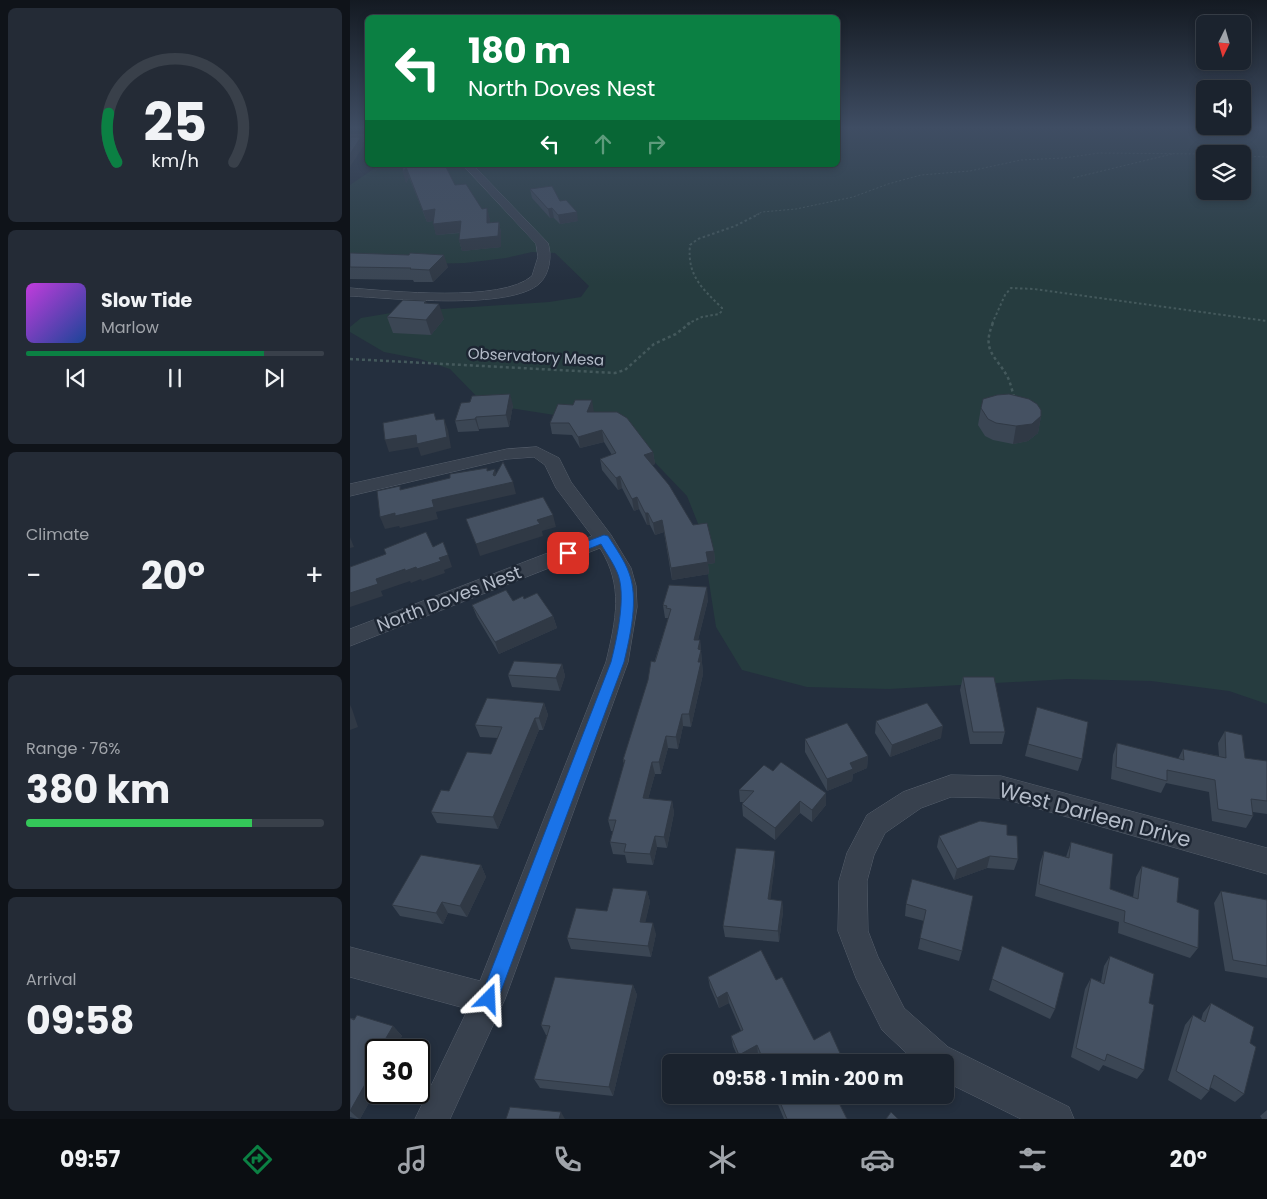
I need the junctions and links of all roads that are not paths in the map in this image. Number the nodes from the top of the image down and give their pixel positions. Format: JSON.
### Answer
{"nodes":[{"id":1,"x":482,"y":180,"type":"edge"},
{"id":2,"x":351,"y":293,"type":"edge"},
{"id":3,"x":350,"y":490,"type":"edge"},
{"id":4,"x":604,"y":539,"type":"junction"},
{"id":5,"x":350,"y":638,"type":"edge"},
{"id":6,"x":1267,"y":861,"type":"edge"},
{"id":7,"x":350,"y":962,"type":"edge"},
{"id":8,"x":489,"y":999,"type":"junction"},
{"id":9,"x":931,"y":1054,"type":"edge"},
{"id":10,"x":954,"y":1068,"type":"edge"},
{"id":11,"x":432,"y":1119,"type":"edge"},
{"id":12,"x":1057,"y":1119,"type":"edge"}],
"edges":[{"from":1,"to":2,"type":"street"},
{"from":3,"to":4,"type":"street"},
{"from":4,"to":5,"type":"street","name":"North Doves Nest"},
{"from":4,"to":8,"type":"street"},
{"from":6,"to":9,"type":"street","name":"West Darleen Drive"},
{"from":7,"to":8,"type":"street"},
{"from":8,"to":11,"type":"street"},
{"from":10,"to":12,"type":"street","name":"West Darleen Drive"}]}
